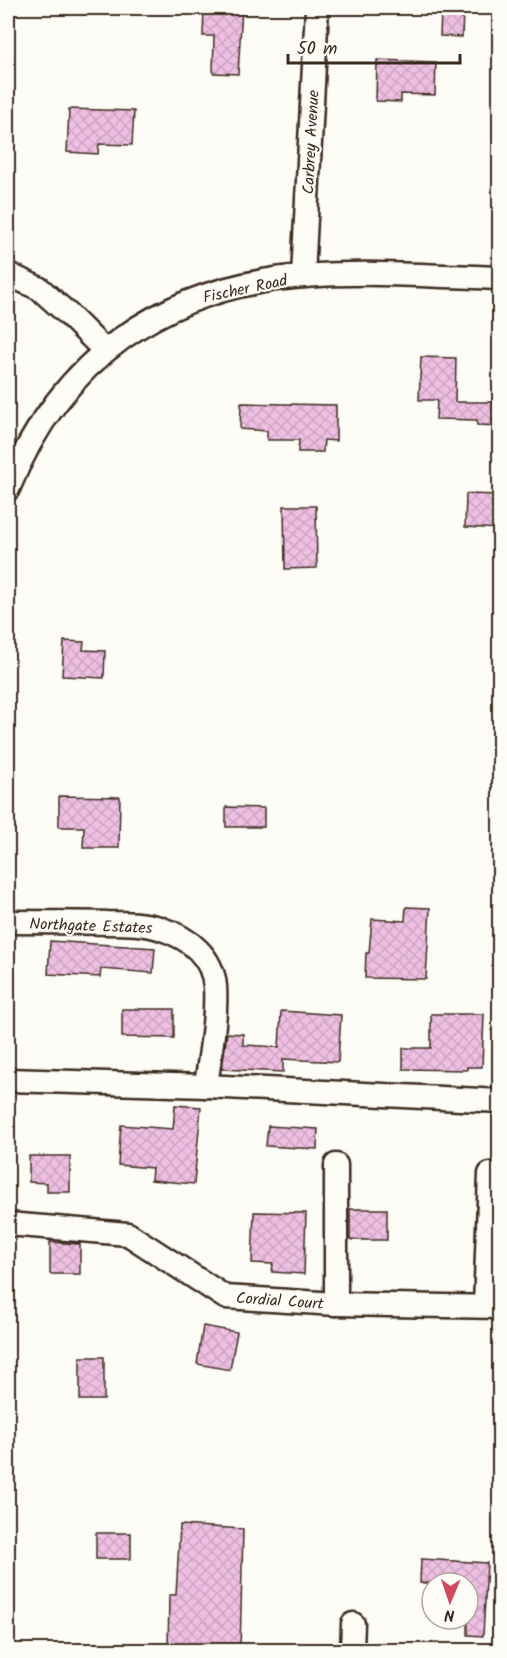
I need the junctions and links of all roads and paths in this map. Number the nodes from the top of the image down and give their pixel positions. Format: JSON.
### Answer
{"nodes":[{"id":1,"x":317,"y":8,"type":"edge"},
{"id":2,"x":8,"y":274,"type":"edge"},
{"id":3,"x":303,"y":276,"type":"junction"},
{"id":4,"x":500,"y":278,"type":"edge"},
{"id":5,"x":104,"y":350,"type":"junction"},
{"id":6,"x":8,"y":489,"type":"edge"},
{"id":7,"x":8,"y":922,"type":"edge"},
{"id":8,"x":8,"y":1080,"type":"edge"},
{"id":9,"x":206,"y":1086,"type":"junction"},
{"id":10,"x":500,"y":1101,"type":"edge"},
{"id":11,"x":336,"y":1165,"type":"dead end"},
{"id":12,"x":490,"y":1174,"type":"dead end"},
{"id":13,"x":8,"y":1224,"type":"edge"},
{"id":14,"x":336,"y":1304,"type":"junction"},
{"id":15,"x":492,"y":1306,"type":"edge"},
{"id":16,"x":353,"y":1624,"type":"dead end"},
{"id":17,"x":352,"y":1650,"type":"edge"}],
"edges":[{"from":1,"to":3,"type":"street","name":"Carbrey Avenue"},
{"from":2,"to":5,"type":"street"},
{"from":3,"to":4,"type":"street","name":"Fischer Road"},
{"from":3,"to":5,"type":"street","name":"Fischer Road"},
{"from":5,"to":6,"type":"street","name":"Fischer Road"},
{"from":7,"to":9,"type":"street","name":"Northgate Estates"},
{"from":8,"to":9,"type":"street"},
{"from":9,"to":10,"type":"street"},
{"from":11,"to":14,"type":"street"},
{"from":12,"to":15,"type":"street"},
{"from":13,"to":14,"type":"street","name":"Cordial Court"},
{"from":14,"to":15,"type":"street","name":"Cordial Court"},
{"from":16,"to":17,"type":"street"}]}
